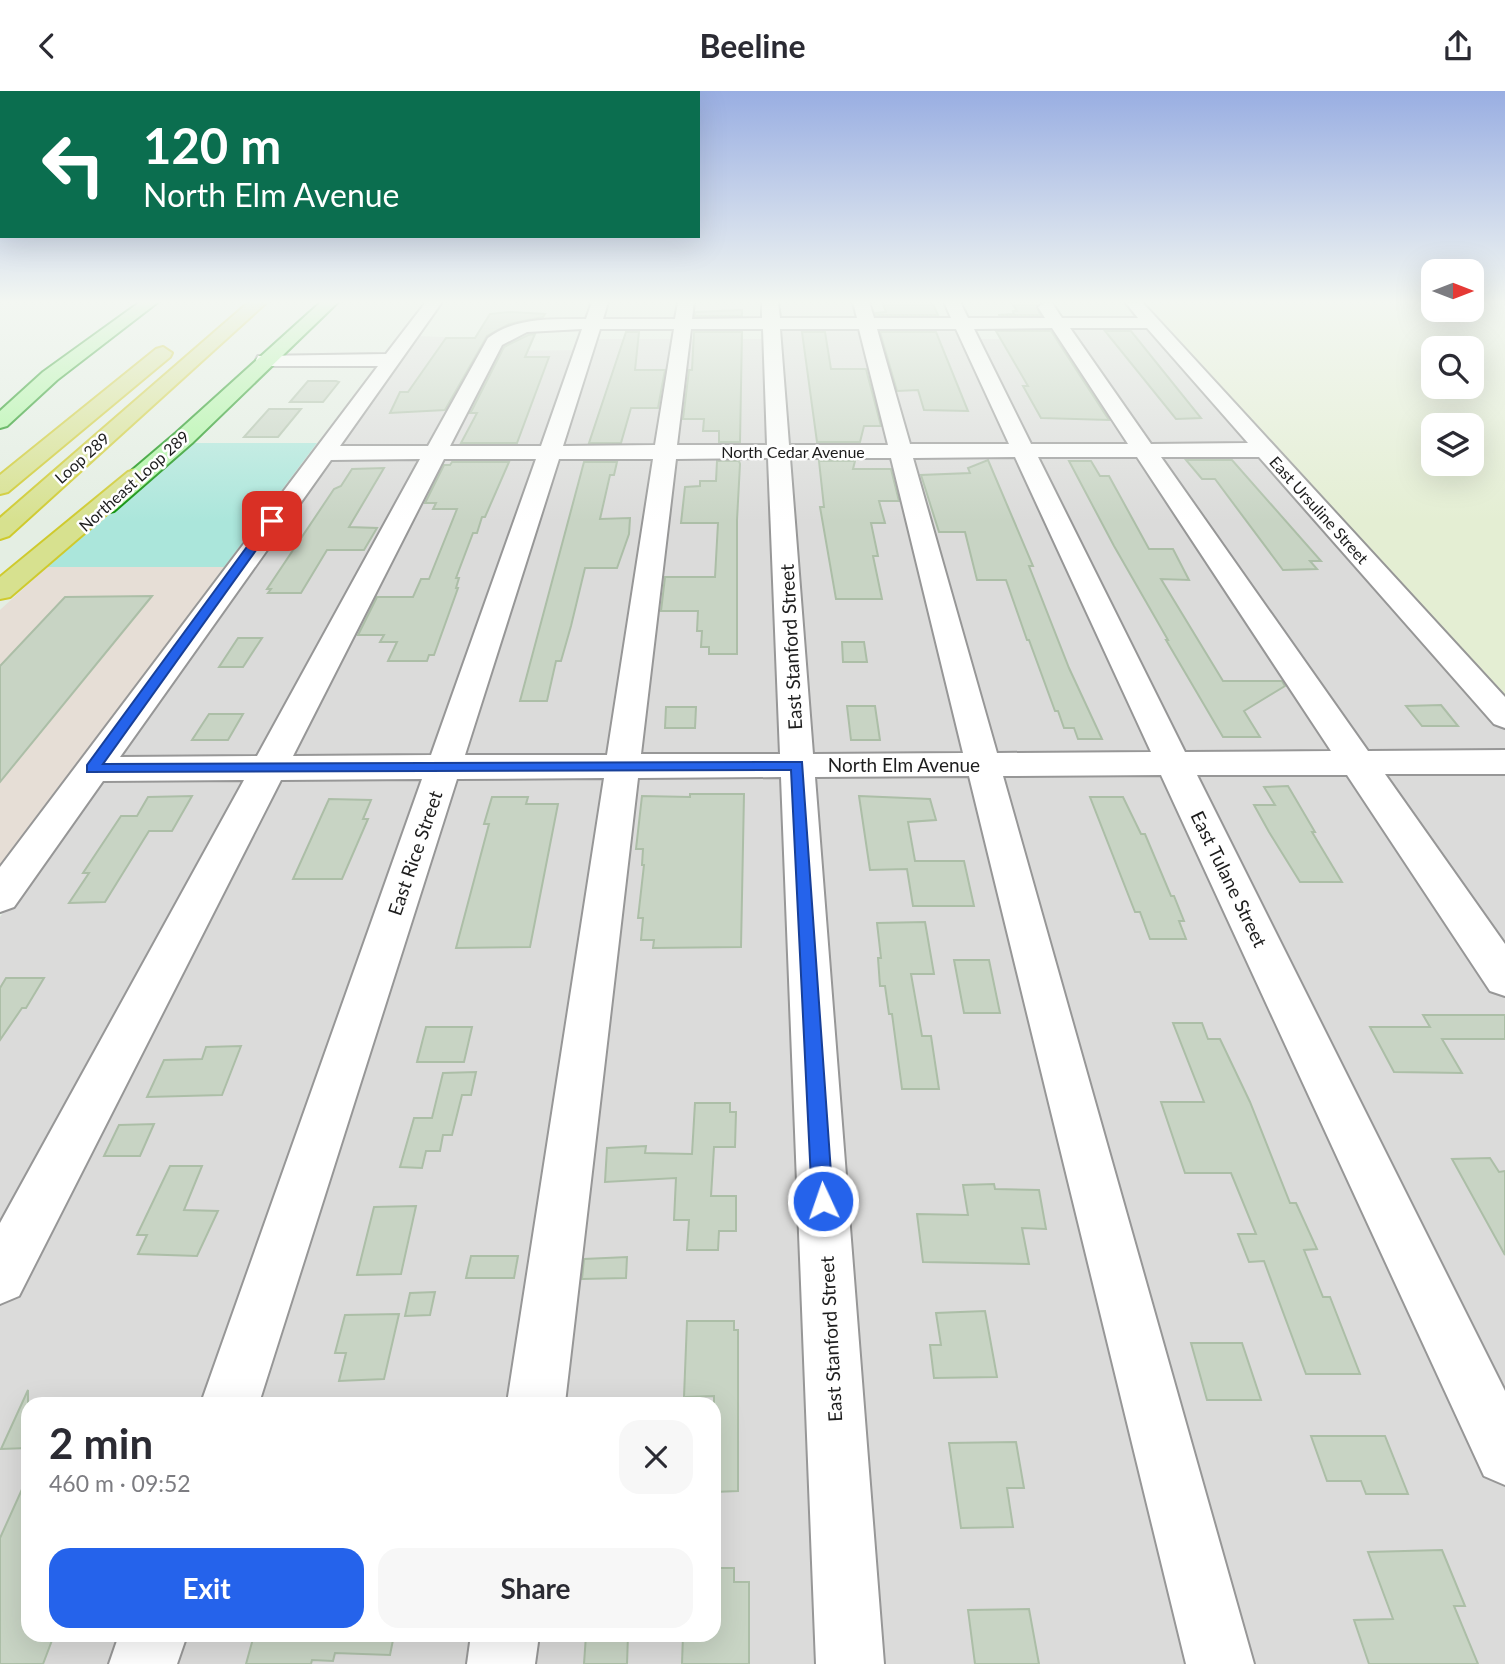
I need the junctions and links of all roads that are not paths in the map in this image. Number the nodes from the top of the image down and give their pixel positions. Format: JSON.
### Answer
{"nodes":[{"id":1,"x":51,"y":375,"type":"edge"},
{"id":2,"x":135,"y":375,"type":"edge"},
{"id":3,"x":176,"y":375,"type":"edge"},
{"id":4,"x":249,"y":375,"type":"edge"},
{"id":5,"x":379,"y":375,"type":"edge"},
{"id":6,"x":477,"y":375,"type":"edge"},
{"id":7,"x":575,"y":375,"type":"edge"},
{"id":8,"x":676,"y":375,"type":"edge"},
{"id":9,"x":775,"y":375,"type":"edge"},
{"id":10,"x":881,"y":375,"type":"edge"},
{"id":11,"x":988,"y":375,"type":"edge"},
{"id":12,"x":1094,"y":375,"type":"edge"},
{"id":13,"x":1198,"y":375,"type":"edge"},
{"id":14,"x":0,"y":422,"type":"edge"},
{"id":15,"x":1266,"y":450,"type":"junction"},
{"id":16,"x":901,"y":451,"type":"junction"},
{"id":17,"x":1024,"y":451,"type":"junction"},
{"id":18,"x":1146,"y":451,"type":"junction"},
{"id":19,"x":550,"y":452,"type":"junction"},
{"id":20,"x":666,"y":452,"type":"junction"},
{"id":21,"x":779,"y":452,"type":"junction"},
{"id":22,"x":321,"y":453,"type":"junction"},
{"id":23,"x":436,"y":453,"type":"junction"},
{"id":24,"x":136,"y":477,"type":"junction"},
{"id":25,"x":0,"y":487,"type":"edge"},
{"id":26,"x":0,"y":531,"type":"edge"},
{"id":27,"x":0,"y":591,"type":"edge"},
{"id":28,"x":0,"y":603,"type":"edge"},
{"id":29,"x":1505,"y":717,"type":"edge"},
{"id":30,"x":1505,"y":762,"type":"edge"},
{"id":31,"x":1357,"y":763,"type":"junction"},
{"id":32,"x":1174,"y":764,"type":"junction"},
{"id":33,"x":797,"y":765,"type":"junction"},
{"id":34,"x":984,"y":765,"type":"junction"},
{"id":35,"x":622,"y":766,"type":"junction"},
{"id":36,"x":444,"y":767,"type":"junction"},
{"id":37,"x":269,"y":768,"type":"junction"},
{"id":38,"x":92,"y":769,"type":"junction"},
{"id":39,"x":0,"y":896,"type":"edge"},
{"id":40,"x":1505,"y":978,"type":"edge"},
{"id":41,"x":0,"y":1277,"type":"edge"},
{"id":42,"x":232,"y":1397,"type":"edge"},
{"id":43,"x":537,"y":1397,"type":"edge"},
{"id":44,"x":1505,"y":1455,"type":"edge"},
{"id":45,"x":151,"y":1642,"type":"edge"},
{"id":46,"x":504,"y":1642,"type":"edge"},
{"id":47,"x":143,"y":1664,"type":"edge"},
{"id":48,"x":501,"y":1664,"type":"edge"},
{"id":49,"x":850,"y":1664,"type":"edge"},
{"id":50,"x":1220,"y":1664,"type":"edge"}],
"edges":[{"from":1,"to":14,"type":"main road"},
{"from":2,"to":25,"type":"highway","name":"Loop 289"},
{"from":3,"to":26,"type":"highway","name":"Loop 289"},
{"from":4,"to":24,"type":"main road","name":"Northeast Loop 289"},
{"from":5,"to":22,"type":"street"},
{"from":6,"to":23,"type":"street"},
{"from":7,"to":19,"type":"street","name":"East Rice Street"},
{"from":8,"to":20,"type":"street"},
{"from":9,"to":21,"type":"street","name":"East Stanford Street"},
{"from":10,"to":16,"type":"street"},
{"from":11,"to":17,"type":"street","name":"East Tulane Street"},
{"from":12,"to":18,"type":"street"},
{"from":13,"to":15,"type":"street","name":"East Ursuline Street"},
{"from":15,"to":18,"type":"street","name":"North Cedar Avenue"},
{"from":15,"to":29,"type":"street","name":"East Ursuline Street"},
{"from":16,"to":17,"type":"street","name":"North Cedar Avenue"},
{"from":16,"to":21,"type":"street","name":"North Cedar Avenue"},
{"from":16,"to":34,"type":"street"},
{"from":17,"to":18,"type":"street","name":"North Cedar Avenue"},
{"from":17,"to":32,"type":"street","name":"East Tulane Street"},
{"from":18,"to":31,"type":"street"},
{"from":19,"to":20,"type":"street","name":"North Cedar Avenue"},
{"from":19,"to":23,"type":"street","name":"North Cedar Avenue"},
{"from":19,"to":36,"type":"street","name":"East Rice Street"},
{"from":20,"to":21,"type":"street","name":"North Cedar Avenue"},
{"from":20,"to":35,"type":"street"},
{"from":21,"to":33,"type":"street","name":"East Stanford Street"},
{"from":22,"to":23,"type":"street","name":"North Cedar Avenue"},
{"from":22,"to":38,"type":"street"},
{"from":23,"to":37,"type":"street"},
{"from":24,"to":27,"type":"highway"},
{"from":24,"to":28,"type":"main road","name":"Northeast Loop 289"},
{"from":30,"to":31,"type":"street","name":"North Elm Avenue"},
{"from":31,"to":32,"type":"street","name":"North Elm Avenue"},
{"from":31,"to":40,"type":"street"},
{"from":32,"to":34,"type":"street","name":"North Elm Avenue"},
{"from":32,"to":44,"type":"street","name":"East Tulane Street"},
{"from":33,"to":34,"type":"street","name":"North Elm Avenue"},
{"from":33,"to":35,"type":"street","name":"North Elm Avenue"},
{"from":33,"to":49,"type":"street","name":"East Stanford Street"},
{"from":34,"to":50,"type":"street"},
{"from":35,"to":36,"type":"street","name":"North Elm Avenue"},
{"from":35,"to":43,"type":"street"},
{"from":36,"to":37,"type":"street","name":"North Elm Avenue"},
{"from":36,"to":42,"type":"street","name":"East Rice Street"},
{"from":37,"to":38,"type":"street","name":"North Elm Avenue"},
{"from":37,"to":41,"type":"street"},
{"from":38,"to":39,"type":"street"},
{"from":45,"to":47,"type":"street"},
{"from":46,"to":48,"type":"street"}]}
